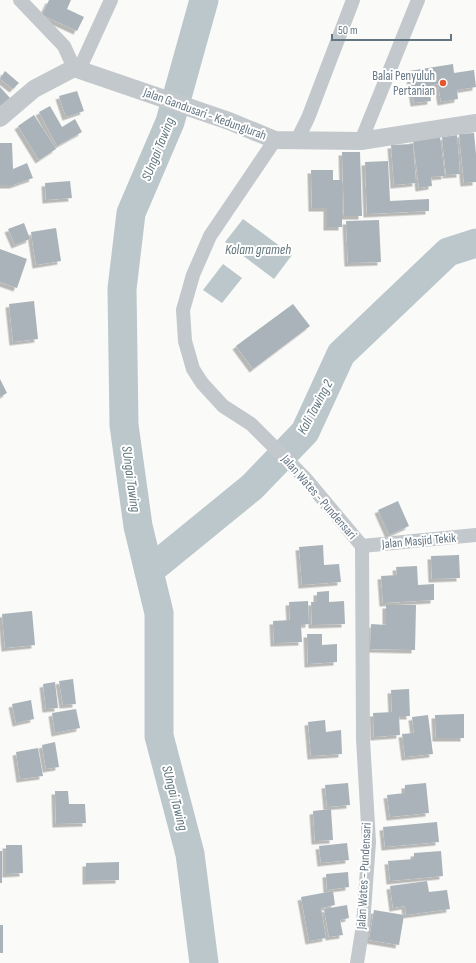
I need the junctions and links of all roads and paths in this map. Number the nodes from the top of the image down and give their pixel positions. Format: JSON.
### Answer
{"nodes":[{"id":1,"x":20,"y":0,"type":"edge"},
{"id":2,"x":111,"y":0,"type":"edge"},
{"id":3,"x":354,"y":0,"type":"edge"},
{"id":4,"x":418,"y":0,"type":"edge"},
{"id":5,"x":76,"y":69,"type":"junction"},
{"id":6,"x":0,"y":118,"type":"edge"},
{"id":7,"x":476,"y":123,"type":"edge"},
{"id":8,"x":275,"y":140,"type":"junction"},
{"id":9,"x":297,"y":140,"type":"junction"},
{"id":10,"x":361,"y":141,"type":"junction"},
{"id":11,"x":476,"y":535,"type":"edge"},
{"id":12,"x":362,"y":546,"type":"junction"},
{"id":13,"x":357,"y":963,"type":"edge"}],
"edges":[{"from":1,"to":5,"type":"street"},
{"from":2,"to":5,"type":"street"},
{"from":3,"to":9,"type":"street"},
{"from":4,"to":10,"type":"street"},
{"from":5,"to":6,"type":"street"},
{"from":5,"to":8,"type":"street","name":"Jalan Gandusari - Kedunglurah"},
{"from":7,"to":10,"type":"street","name":"Jalan Gandusari - Kedunglurah"},
{"from":8,"to":9,"type":"street","name":"Jalan Gandusari - Kedunglurah"},
{"from":8,"to":12,"type":"street","name":"Jalan Wates - Pundensari"},
{"from":9,"to":10,"type":"street","name":"Jalan Gandusari - Kedunglurah"},
{"from":11,"to":12,"type":"street","name":"Jalan Masjid Tekik"},
{"from":12,"to":13,"type":"street","name":"Jalan Wates - Pundensari"}]}
